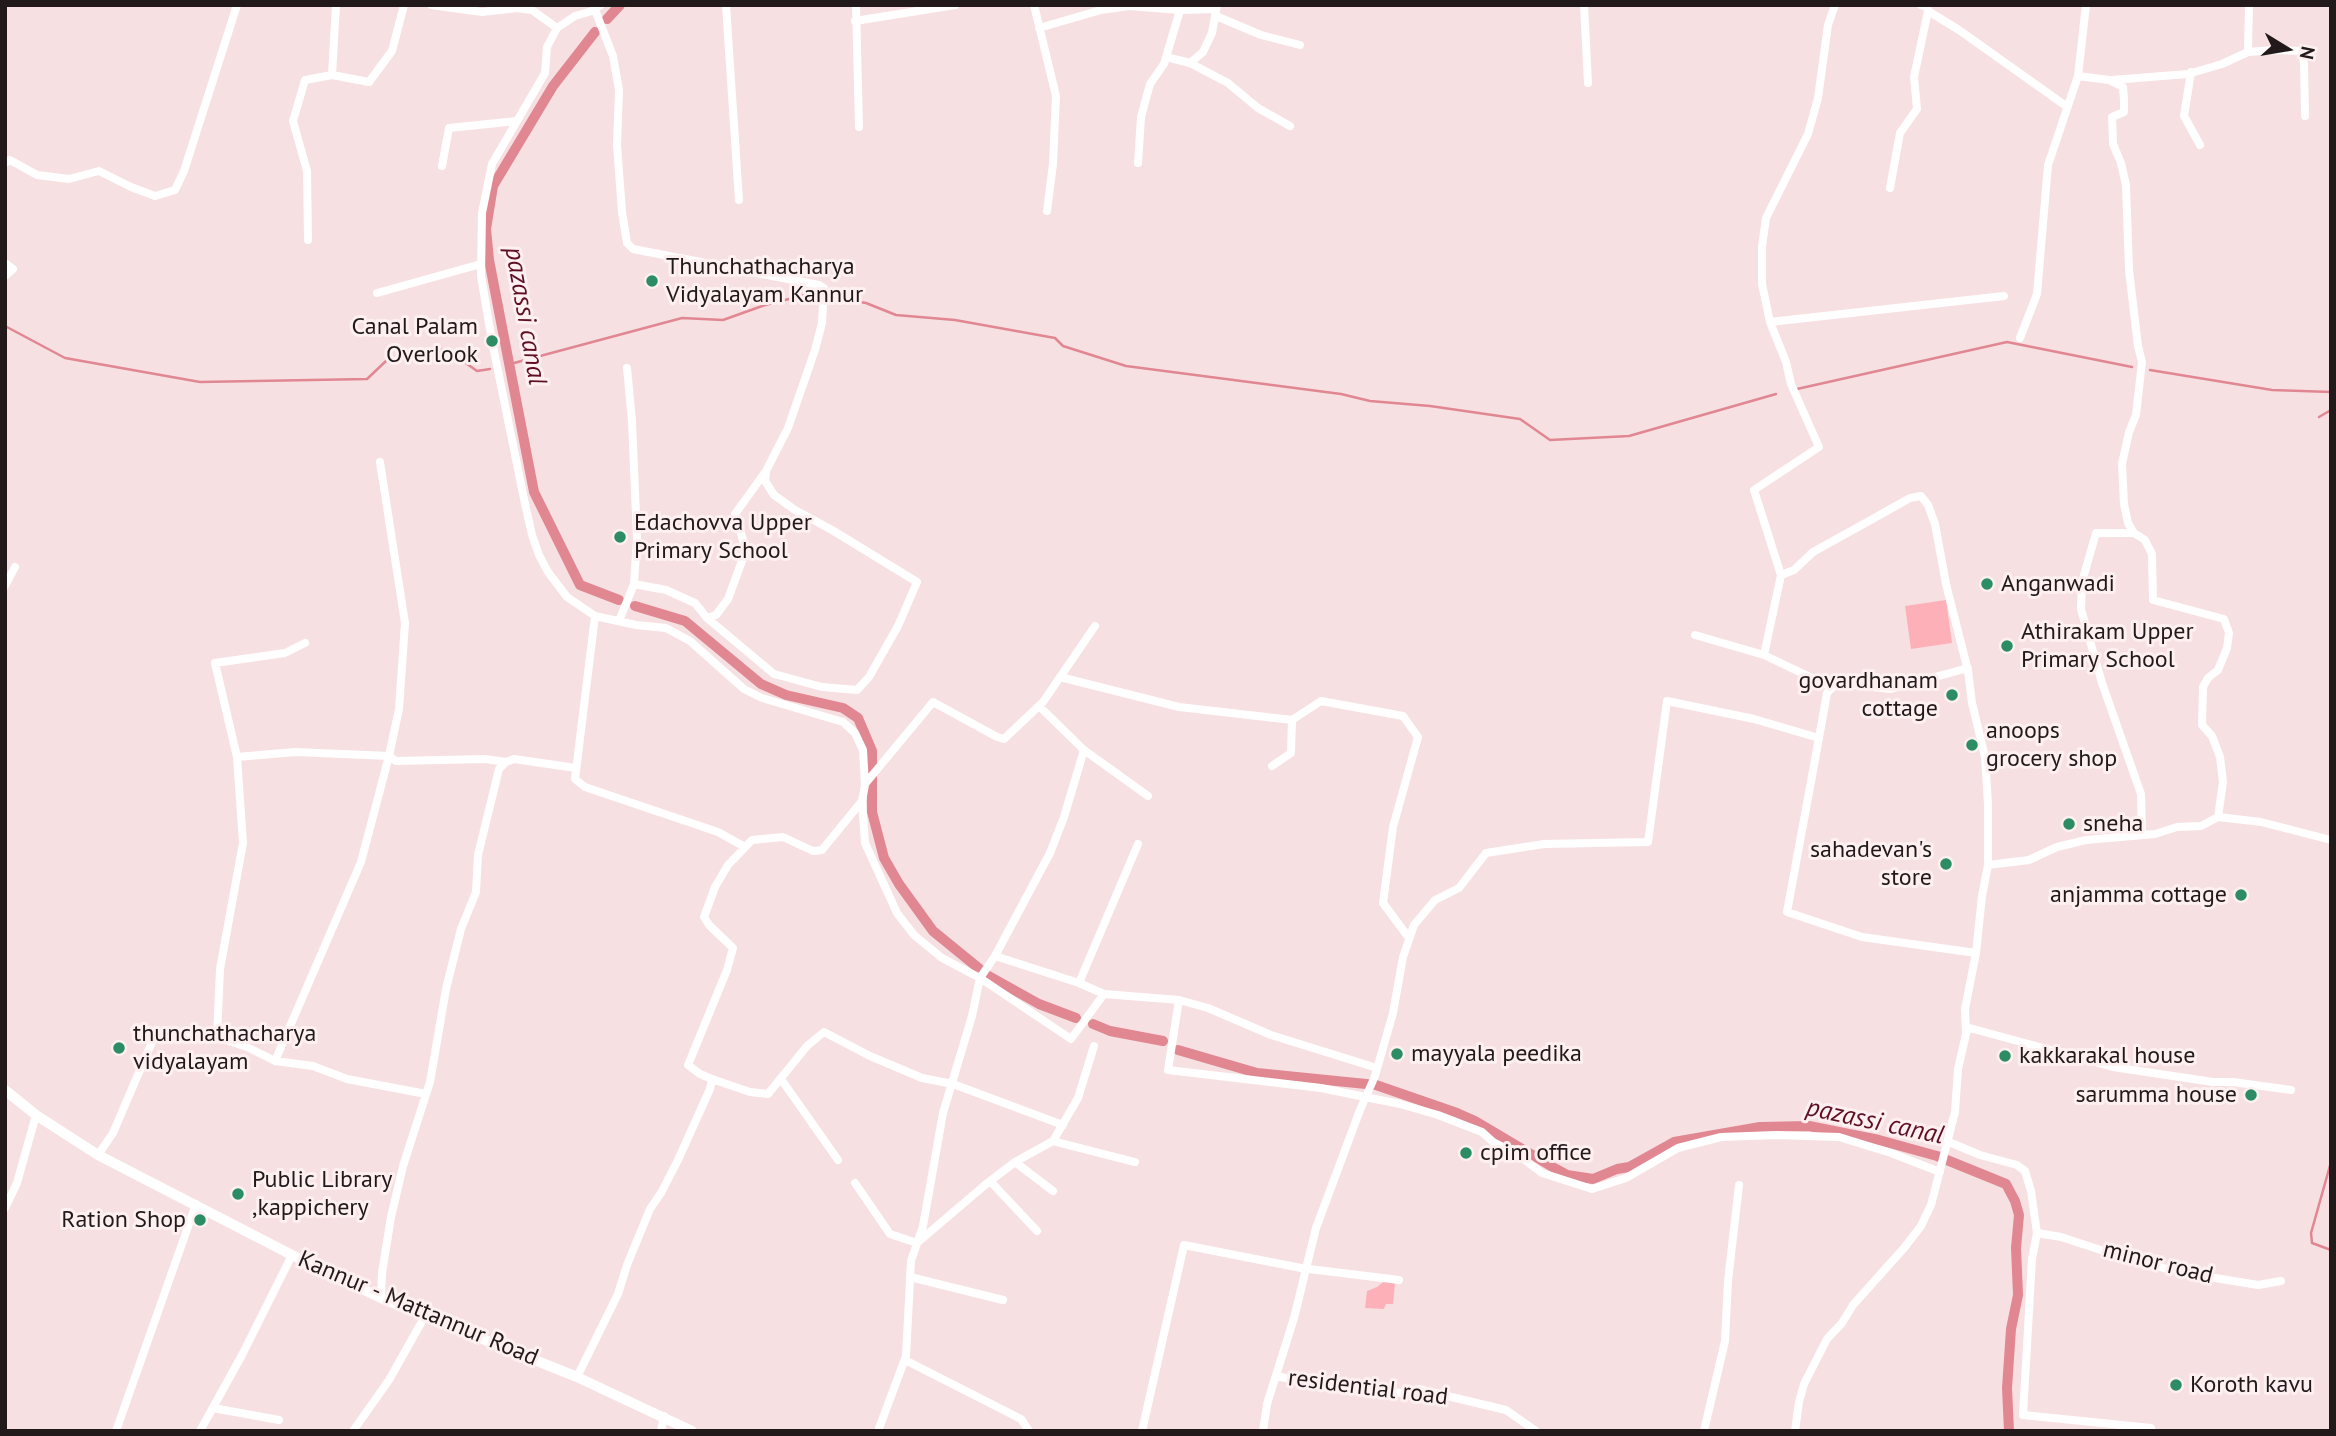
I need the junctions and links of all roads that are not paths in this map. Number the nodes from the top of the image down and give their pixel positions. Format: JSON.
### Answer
{"nodes":[{"id":1,"x":237,"y":5,"type":"edge"},
{"id":2,"x":336,"y":5,"type":"edge"},
{"id":3,"x":404,"y":5,"type":"edge"},
{"id":4,"x":431,"y":5,"type":"edge"},
{"id":5,"x":726,"y":5,"type":"edge"},
{"id":6,"x":856,"y":5,"type":"edge"},
{"id":7,"x":955,"y":5,"type":"edge"},
{"id":8,"x":1034,"y":5,"type":"edge"},
{"id":9,"x":1584,"y":5,"type":"edge"},
{"id":10,"x":1835,"y":5,"type":"edge"},
{"id":11,"x":2087,"y":5,"type":"edge"},
{"id":12,"x":2249,"y":5,"type":"edge"},
{"id":13,"x":517,"y":7,"type":"edge"},
{"id":14,"x":598,"y":7,"type":"edge"},
{"id":15,"x":1924,"y":8,"type":"edge"},
{"id":16,"x":1180,"y":10,"type":"junction"},
{"id":17,"x":1216,"y":10,"type":"edge"},
{"id":18,"x":855,"y":21,"type":"junction"},
{"id":19,"x":557,"y":28,"type":"junction"},
{"id":20,"x":1039,"y":28,"type":"junction"},
{"id":21,"x":1300,"y":45,"type":"dead end"},
{"id":22,"x":2248,"y":52,"type":"junction"},
{"id":23,"x":1166,"y":57,"type":"junction"},
{"id":24,"x":1190,"y":63,"type":"junction"},
{"id":25,"x":2191,"y":72,"type":"junction"},
{"id":26,"x":332,"y":75,"type":"junction"},
{"id":27,"x":2078,"y":76,"type":"junction"},
{"id":28,"x":2109,"y":80,"type":"junction"},
{"id":29,"x":1588,"y":82,"type":"dead end"},
{"id":30,"x":2066,"y":106,"type":"junction"},
{"id":31,"x":2305,"y":116,"type":"dead end"},
{"id":32,"x":516,"y":121,"type":"junction"},
{"id":33,"x":1290,"y":126,"type":"dead end"},
{"id":34,"x":859,"y":127,"type":"dead end"},
{"id":35,"x":2200,"y":145,"type":"dead end"},
{"id":36,"x":5,"y":163,"type":"edge"},
{"id":37,"x":1138,"y":163,"type":"dead end"},
{"id":38,"x":442,"y":166,"type":"dead end"},
{"id":39,"x":1890,"y":188,"type":"dead end"},
{"id":40,"x":739,"y":200,"type":"dead end"},
{"id":41,"x":1048,"y":211,"type":"dead end"},
{"id":42,"x":307,"y":240,"type":"dead end"},
{"id":43,"x":5,"y":263,"type":"edge"},
{"id":44,"x":481,"y":264,"type":"junction"},
{"id":45,"x":5,"y":276,"type":"edge"},
{"id":46,"x":377,"y":293,"type":"dead end"},
{"id":47,"x":2004,"y":296,"type":"dead end"},
{"id":48,"x":1770,"y":322,"type":"junction"},
{"id":49,"x":2020,"y":338,"type":"dead end"},
{"id":50,"x":627,"y":368,"type":"dead end"},
{"id":51,"x":380,"y":462,"type":"dead end"},
{"id":52,"x":766,"y":471,"type":"junction"},
{"id":53,"x":2134,"y":533,"type":"junction"},
{"id":54,"x":15,"y":567,"type":"dead end"},
{"id":55,"x":1781,"y":575,"type":"junction"},
{"id":56,"x":635,"y":584,"type":"junction"},
{"id":57,"x":5,"y":586,"type":"edge"},
{"id":58,"x":595,"y":616,"type":"junction"},
{"id":59,"x":707,"y":618,"type":"junction"},
{"id":60,"x":619,"y":621,"type":"junction"},
{"id":61,"x":1096,"y":626,"type":"dead end"},
{"id":62,"x":1695,"y":635,"type":"dead end"},
{"id":63,"x":305,"y":643,"type":"dead end"},
{"id":64,"x":1764,"y":655,"type":"junction"},
{"id":65,"x":1968,"y":668,"type":"junction"},
{"id":66,"x":1060,"y":677,"type":"junction"},
{"id":67,"x":1831,"y":687,"type":"junction"},
{"id":68,"x":1039,"y":706,"type":"junction"},
{"id":69,"x":1292,"y":720,"type":"junction"},
{"id":70,"x":1819,"y":738,"type":"junction"},
{"id":71,"x":1084,"y":750,"type":"junction"},
{"id":72,"x":388,"y":756,"type":"junction"},
{"id":73,"x":237,"y":757,"type":"junction"},
{"id":74,"x":506,"y":762,"type":"junction"},
{"id":75,"x":1272,"y":766,"type":"dead end"},
{"id":76,"x":576,"y":768,"type":"junction"},
{"id":77,"x":865,"y":784,"type":"junction"},
{"id":78,"x":1148,"y":796,"type":"dead end"},
{"id":79,"x":862,"y":801,"type":"junction"},
{"id":80,"x":2218,"y":817,"type":"junction"},
{"id":81,"x":2142,"y":835,"type":"junction"},
{"id":82,"x":2331,"y":840,"type":"edge"},
{"id":83,"x":1138,"y":844,"type":"dead end"},
{"id":84,"x":745,"y":847,"type":"junction"},
{"id":85,"x":1988,"y":865,"type":"junction"},
{"id":86,"x":1409,"y":938,"type":"junction"},
{"id":87,"x":1976,"y":953,"type":"junction"},
{"id":88,"x":995,"y":956,"type":"junction"},
{"id":89,"x":980,"y":977,"type":"junction"},
{"id":90,"x":1079,"y":984,"type":"junction"},
{"id":91,"x":1104,"y":993,"type":"junction"},
{"id":92,"x":1179,"y":1000,"type":"junction"},
{"id":93,"x":1966,"y":1027,"type":"junction"},
{"id":94,"x":218,"y":1037,"type":"junction"},
{"id":95,"x":1094,"y":1046,"type":"dead end"},
{"id":96,"x":275,"y":1061,"type":"junction"},
{"id":97,"x":1376,"y":1072,"type":"junction"},
{"id":98,"x":712,"y":1079,"type":"junction"},
{"id":99,"x":781,"y":1079,"type":"junction"},
{"id":100,"x":953,"y":1084,"type":"junction"},
{"id":101,"x":5,"y":1090,"type":"edge"},
{"id":102,"x":2291,"y":1090,"type":"dead end"},
{"id":103,"x":426,"y":1094,"type":"junction"},
{"id":104,"x":1366,"y":1096,"type":"junction"},
{"id":105,"x":36,"y":1115,"type":"junction"},
{"id":106,"x":1063,"y":1125,"type":"junction"},
{"id":107,"x":1053,"y":1141,"type":"junction"},
{"id":108,"x":1949,"y":1142,"type":"junction"},
{"id":109,"x":98,"y":1155,"type":"junction"},
{"id":110,"x":838,"y":1160,"type":"dead end"},
{"id":111,"x":1015,"y":1162,"type":"junction"},
{"id":112,"x":1136,"y":1162,"type":"dead end"},
{"id":113,"x":1940,"y":1172,"type":"junction"},
{"id":114,"x":990,"y":1181,"type":"junction"},
{"id":115,"x":855,"y":1183,"type":"dead end"},
{"id":116,"x":1739,"y":1185,"type":"dead end"},
{"id":117,"x":1052,"y":1191,"type":"dead end"},
{"id":118,"x":196,"y":1204,"type":"junction"},
{"id":119,"x":5,"y":1208,"type":"edge"},
{"id":120,"x":1037,"y":1231,"type":"dead end"},
{"id":121,"x":2037,"y":1233,"type":"junction"},
{"id":122,"x":917,"y":1243,"type":"junction"},
{"id":123,"x":292,"y":1255,"type":"junction"},
{"id":124,"x":1308,"y":1269,"type":"junction"},
{"id":125,"x":910,"y":1277,"type":"junction"},
{"id":126,"x":1399,"y":1280,"type":"dead end"},
{"id":127,"x":2281,"y":1281,"type":"dead end"},
{"id":128,"x":381,"y":1298,"type":"junction"},
{"id":129,"x":1003,"y":1300,"type":"dead end"},
{"id":130,"x":425,"y":1316,"type":"junction"},
{"id":131,"x":905,"y":1360,"type":"junction"},
{"id":132,"x":1276,"y":1376,"type":"junction"},
{"id":133,"x":577,"y":1377,"type":"junction"},
{"id":134,"x":212,"y":1408,"type":"junction"},
{"id":135,"x":664,"y":1416,"type":"junction"},
{"id":136,"x":279,"y":1420,"type":"dead end"},
{"id":137,"x":116,"y":1431,"type":"edge"},
{"id":138,"x":200,"y":1431,"type":"edge"},
{"id":139,"x":353,"y":1431,"type":"edge"},
{"id":140,"x":662,"y":1431,"type":"edge"},
{"id":141,"x":692,"y":1431,"type":"edge"},
{"id":142,"x":878,"y":1431,"type":"edge"},
{"id":143,"x":1029,"y":1431,"type":"edge"},
{"id":144,"x":1142,"y":1431,"type":"edge"},
{"id":145,"x":1263,"y":1431,"type":"edge"},
{"id":146,"x":1536,"y":1431,"type":"edge"},
{"id":147,"x":1704,"y":1431,"type":"edge"},
{"id":148,"x":1795,"y":1431,"type":"edge"},
{"id":149,"x":2152,"y":1431,"type":"edge"}],
"edges":[{"from":1,"to":36,"type":"street"},
{"from":2,"to":26,"type":"street"},
{"from":3,"to":26,"type":"street"},
{"from":4,"to":13,"type":"street"},
{"from":5,"to":40,"type":"street"},
{"from":6,"to":18,"type":"street"},
{"from":7,"to":18,"type":"street"},
{"from":8,"to":20,"type":"street"},
{"from":9,"to":29,"type":"street"},
{"from":10,"to":48,"type":"street"},
{"from":11,"to":27,"type":"street"},
{"from":12,"to":22,"type":"street"},
{"from":13,"to":19,"type":"street"},
{"from":14,"to":19,"type":"street"},
{"from":14,"to":52,"type":"street"},
{"from":15,"to":30,"type":"street"},
{"from":15,"to":39,"type":"street"},
{"from":16,"to":17,"type":"street"},
{"from":16,"to":20,"type":"street"},
{"from":16,"to":23,"type":"street"},
{"from":17,"to":21,"type":"street"},
{"from":17,"to":24,"type":"street"},
{"from":18,"to":34,"type":"street"},
{"from":19,"to":32,"type":"street"},
{"from":20,"to":41,"type":"street"},
{"from":22,"to":25,"type":"street"},
{"from":22,"to":31,"type":"street"},
{"from":23,"to":24,"type":"street"},
{"from":23,"to":37,"type":"street"},
{"from":24,"to":33,"type":"street"},
{"from":25,"to":28,"type":"street"},
{"from":25,"to":35,"type":"street"},
{"from":26,"to":42,"type":"street"},
{"from":27,"to":28,"type":"street"},
{"from":27,"to":30,"type":"street"},
{"from":28,"to":53,"type":"street"},
{"from":30,"to":49,"type":"street"},
{"from":32,"to":38,"type":"street"},
{"from":32,"to":44,"type":"street"},
{"from":43,"to":45,"type":"street"},
{"from":44,"to":46,"type":"street"},
{"from":44,"to":58,"type":"street"},
{"from":47,"to":48,"type":"street"},
{"from":48,"to":55,"type":"street"},
{"from":50,"to":56,"type":"street"},
{"from":51,"to":72,"type":"street"},
{"from":52,"to":59,"type":"street"},
{"from":52,"to":59,"type":"street"},
{"from":53,"to":80,"type":"street"},
{"from":53,"to":81,"type":"street"},
{"from":54,"to":57,"type":"street"},
{"from":55,"to":64,"type":"street"},
{"from":55,"to":65,"type":"street"},
{"from":56,"to":59,"type":"street"},
{"from":56,"to":60,"type":"street"},
{"from":58,"to":60,"type":"street"},
{"from":58,"to":76,"type":"street"},
{"from":60,"to":77,"type":"street"},
{"from":61,"to":66,"type":"street"},
{"from":62,"to":64,"type":"street"},
{"from":63,"to":73,"type":"street"},
{"from":64,"to":67,"type":"street"},
{"from":65,"to":67,"type":"street"},
{"from":65,"to":85,"type":"street"},
{"from":66,"to":68,"type":"street"},
{"from":66,"to":69,"type":"street"},
{"from":67,"to":70,"type":"street"},
{"from":68,"to":71,"type":"street"},
{"from":68,"to":77,"type":"street"},
{"from":69,"to":75,"type":"street"},
{"from":69,"to":86,"type":"street"},
{"from":70,"to":86,"type":"street"},
{"from":70,"to":87,"type":"street"},
{"from":71,"to":78,"type":"street"},
{"from":71,"to":88,"type":"street"},
{"from":72,"to":73,"type":"street"},
{"from":72,"to":74,"type":"street"},
{"from":72,"to":96,"type":"street"},
{"from":73,"to":94,"type":"street"},
{"from":74,"to":76,"type":"street"},
{"from":74,"to":103,"type":"street"},
{"from":76,"to":84,"type":"street"},
{"from":77,"to":79,"type":"street"},
{"from":79,"to":84,"type":"street"},
{"from":79,"to":89,"type":"street"},
{"from":80,"to":81,"type":"street"},
{"from":80,"to":82,"type":"street"},
{"from":81,"to":85,"type":"street"},
{"from":83,"to":90,"type":"street"},
{"from":84,"to":98,"type":"street"},
{"from":85,"to":87,"type":"street"},
{"from":86,"to":97,"type":"street"},
{"from":87,"to":93,"type":"street"},
{"from":88,"to":89,"type":"street"},
{"from":88,"to":90,"type":"street"},
{"from":89,"to":91,"type":"street"},
{"from":89,"to":100,"type":"street"},
{"from":90,"to":91,"type":"street"},
{"from":91,"to":92,"type":"street"},
{"from":92,"to":97,"type":"street"},
{"from":92,"to":104,"type":"street"},
{"from":93,"to":102,"type":"street"},
{"from":93,"to":108,"type":"street"},
{"from":94,"to":96,"type":"street"},
{"from":94,"to":109,"type":"street"},
{"from":95,"to":106,"type":"street"},
{"from":96,"to":103,"type":"street"},
{"from":97,"to":104,"type":"street"},
{"from":98,"to":99,"type":"street"},
{"from":98,"to":133,"type":"street"},
{"from":99,"to":100,"type":"street"},
{"from":99,"to":110,"type":"street"},
{"from":100,"to":106,"type":"street"},
{"from":100,"to":122,"type":"street"},
{"from":101,"to":105,"type":"main road","name":"Kannur - Mattannur Road"},
{"from":103,"to":128,"type":"street"},
{"from":104,"to":113,"type":"street"},
{"from":104,"to":124,"type":"street"},
{"from":105,"to":109,"type":"main road","name":"Kannur - Mattannur Road"},
{"from":105,"to":119,"type":"street"},
{"from":106,"to":107,"type":"street"},
{"from":107,"to":111,"type":"street"},
{"from":107,"to":112,"type":"street"},
{"from":108,"to":113,"type":"street"},
{"from":108,"to":121,"type":"street"},
{"from":109,"to":118,"type":"main road","name":"Kannur - Mattannur Road"},
{"from":111,"to":114,"type":"street"},
{"from":111,"to":117,"type":"street"},
{"from":113,"to":148,"type":"street"},
{"from":114,"to":120,"type":"street"},
{"from":114,"to":122,"type":"street"},
{"from":115,"to":122,"type":"street"},
{"from":116,"to":147,"type":"street"},
{"from":118,"to":123,"type":"main road","name":"Kannur - Mattannur Road"},
{"from":118,"to":137,"type":"street"},
{"from":121,"to":127,"type":"street","name":"minor road"},
{"from":121,"to":149,"type":"street"},
{"from":122,"to":125,"type":"street"},
{"from":123,"to":128,"type":"main road","name":"Kannur - Mattannur Road"},
{"from":123,"to":134,"type":"street"},
{"from":124,"to":126,"type":"street"},
{"from":124,"to":132,"type":"street"},
{"from":124,"to":144,"type":"street"},
{"from":125,"to":129,"type":"street"},
{"from":125,"to":131,"type":"street"},
{"from":128,"to":130,"type":"main road","name":"Kannur - Mattannur Road"},
{"from":130,"to":133,"type":"main road","name":"Kannur - Mattannur Road"},
{"from":130,"to":139,"type":"street"},
{"from":131,"to":142,"type":"street"},
{"from":131,"to":143,"type":"street"},
{"from":132,"to":145,"type":"street"},
{"from":132,"to":146,"type":"street","name":"residential road"},
{"from":133,"to":135,"type":"main road","name":"Kannur - Mattannur Road"},
{"from":134,"to":136,"type":"street"},
{"from":134,"to":138,"type":"street"},
{"from":135,"to":140,"type":"street"},
{"from":135,"to":141,"type":"main road","name":"Kannur - Mattannur Road"}]}
